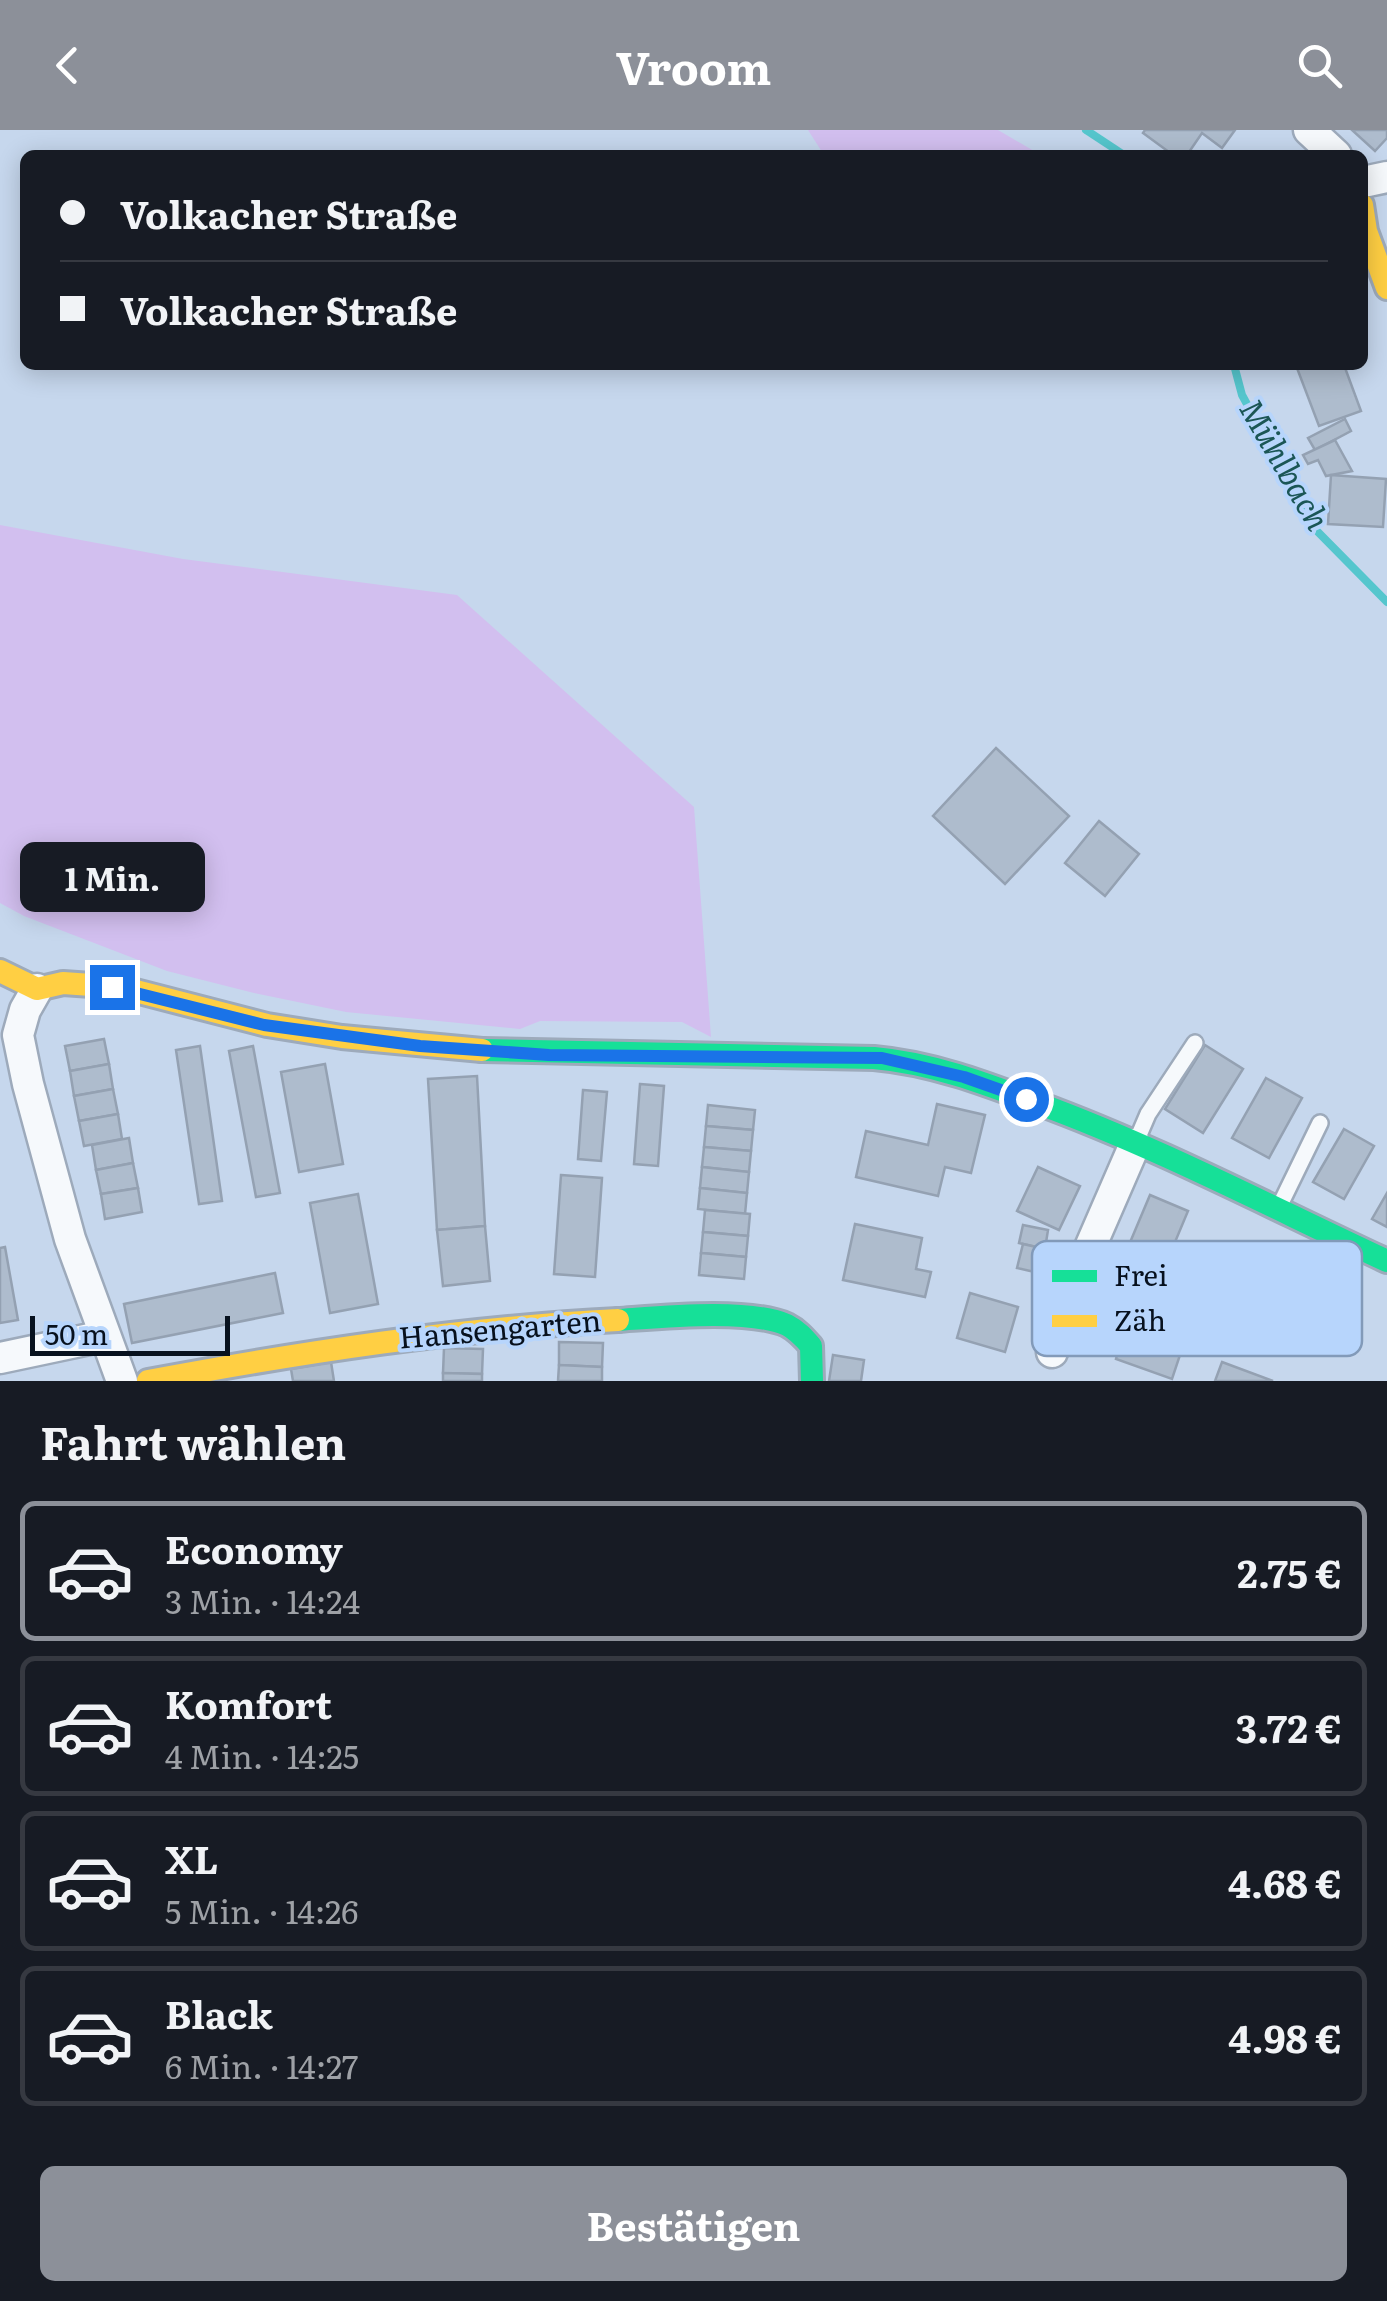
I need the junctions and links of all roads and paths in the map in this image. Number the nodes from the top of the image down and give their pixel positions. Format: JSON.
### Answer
{"nodes":[{"id":1,"x":1309,"y":130,"type":"edge"},
{"id":2,"x":1331,"y":150,"type":"edge"},
{"id":3,"x":1368,"y":236,"type":"edge"},
{"id":4,"x":1387,"y":288,"type":"edge"},
{"id":5,"x":0,"y":971,"type":"edge"},
{"id":6,"x":37,"y":989,"type":"junction"},
{"id":7,"x":1195,"y":1042,"type":"dead end"},
{"id":8,"x":1320,"y":1123,"type":"dead end"},
{"id":9,"x":1136,"y":1144,"type":"junction"},
{"id":10,"x":1277,"y":1210,"type":"junction"},
{"id":11,"x":1093,"y":1241,"type":"edge"},
{"id":12,"x":1344,"y":1241,"type":"edge"},
{"id":13,"x":1362,"y":1249,"type":"edge"},
{"id":14,"x":1387,"y":1261,"type":"edge"},
{"id":15,"x":104,"y":1336,"type":"junction"},
{"id":16,"x":0,"y":1358,"type":"edge"},
{"id":17,"x":122,"y":1381,"type":"edge"},
{"id":18,"x":148,"y":1381,"type":"edge"},
{"id":19,"x":812,"y":1381,"type":"edge"}],
"edges":[{"from":1,"to":2,"type":"street"},
{"from":3,"to":4,"type":"street"},
{"from":5,"to":6,"type":"street"},
{"from":6,"to":9,"type":"street"},
{"from":6,"to":15,"type":"street"},
{"from":7,"to":9,"type":"lane"},
{"from":8,"to":10,"type":"lane"},
{"from":9,"to":10,"type":"street"},
{"from":9,"to":11,"type":"street"},
{"from":10,"to":12,"type":"street"},
{"from":13,"to":14,"type":"street"},
{"from":15,"to":16,"type":"street"},
{"from":15,"to":17,"type":"street"},
{"from":18,"to":19,"type":"street","name":"Hansengarten"}]}
